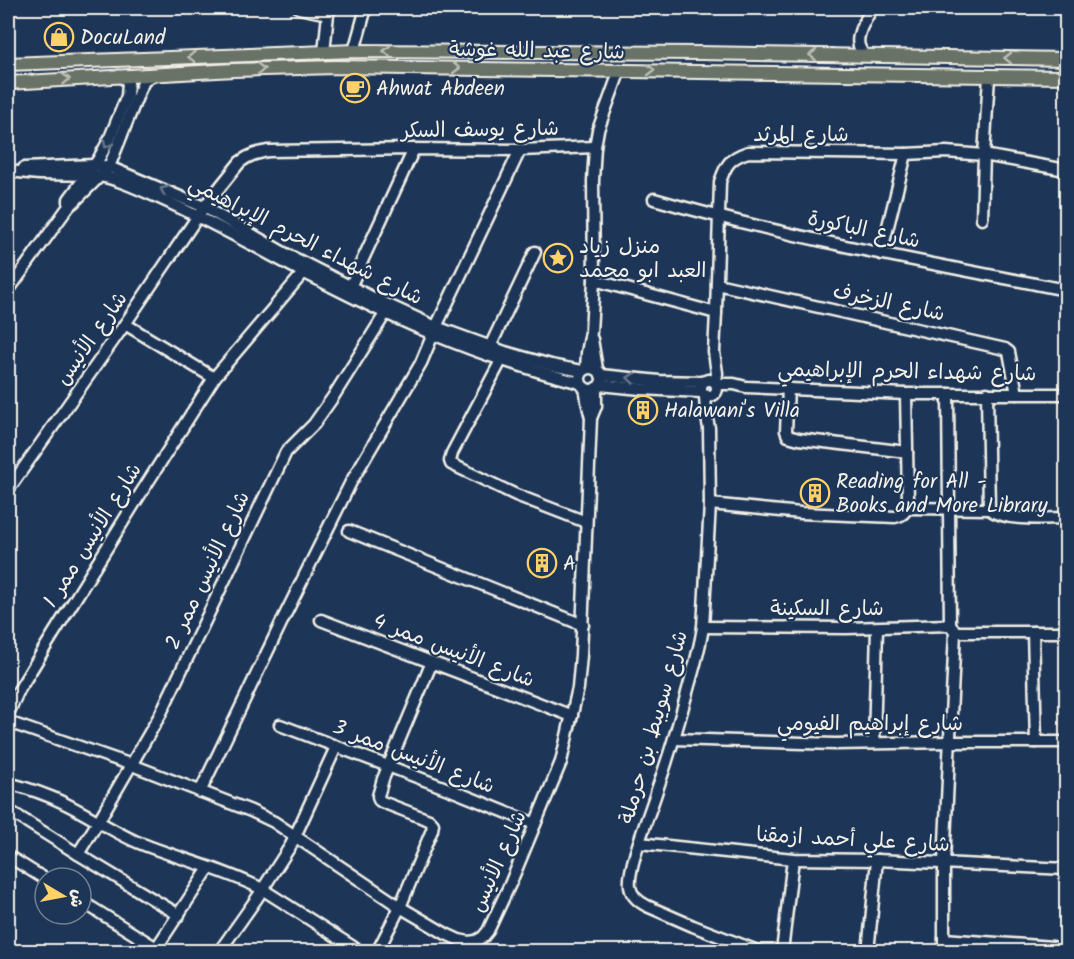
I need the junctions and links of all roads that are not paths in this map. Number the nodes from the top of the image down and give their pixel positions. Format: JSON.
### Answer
{"nodes":[{"id":1,"x":299,"y":8,"type":"edge"},
{"id":2,"x":366,"y":8,"type":"edge"},
{"id":3,"x":872,"y":8,"type":"edge"},
{"id":4,"x":329,"y":11,"type":"edge"},
{"id":5,"x":354,"y":51,"type":"junction"},
{"id":6,"x":324,"y":52,"type":"junction"},
{"id":7,"x":864,"y":55,"type":"junction"},
{"id":8,"x":1066,"y":58,"type":"edge"},
{"id":9,"x":8,"y":64,"type":"edge"},
{"id":10,"x":620,"y":70,"type":"junction"},
{"id":11,"x":153,"y":75,"type":"junction"},
{"id":12,"x":118,"y":76,"type":"junction"},
{"id":13,"x":989,"y":76,"type":"junction"},
{"id":14,"x":1066,"y":77,"type":"edge"},
{"id":15,"x":8,"y":83,"type":"edge"},
{"id":16,"x":595,"y":147,"type":"junction"},
{"id":17,"x":414,"y":149,"type":"junction"},
{"id":18,"x":520,"y":150,"type":"junction"},
{"id":19,"x":906,"y":154,"type":"junction"},
{"id":20,"x":984,"y":155,"type":"junction"},
{"id":21,"x":94,"y":165,"type":"junction"},
{"id":22,"x":1066,"y":170,"type":"edge"},
{"id":23,"x":9,"y":171,"type":"edge"},
{"id":24,"x":105,"y":172,"type":"junction"},
{"id":25,"x":88,"y":175,"type":"junction"},
{"id":26,"x":654,"y":199,"type":"dead end"},
{"id":27,"x":69,"y":206,"type":"junction"},
{"id":28,"x":201,"y":212,"type":"junction"},
{"id":29,"x":718,"y":217,"type":"junction"},
{"id":30,"x":982,"y":219,"type":"dead end"},
{"id":31,"x":535,"y":252,"type":"dead end"},
{"id":32,"x":881,"y":254,"type":"junction"},
{"id":33,"x":304,"y":272,"type":"junction"},
{"id":34,"x":594,"y":280,"type":"junction"},
{"id":35,"x":717,"y":284,"type":"junction"},
{"id":36,"x":350,"y":287,"type":"junction"},
{"id":37,"x":1066,"y":290,"type":"edge"},
{"id":38,"x":8,"y":291,"type":"edge"},
{"id":39,"x":388,"y":310,"type":"junction"},
{"id":40,"x":716,"y":313,"type":"junction"},
{"id":41,"x":125,"y":324,"type":"junction"},
{"id":42,"x":435,"y":331,"type":"junction"},
{"id":43,"x":488,"y":351,"type":"junction"},
{"id":44,"x":503,"y":356,"type":"junction"},
{"id":45,"x":214,"y":378,"type":"junction"},
{"id":46,"x":591,"y":378,"type":"junction"},
{"id":47,"x":710,"y":388,"type":"junction"},
{"id":48,"x":788,"y":388,"type":"junction"},
{"id":49,"x":987,"y":393,"type":"junction"},
{"id":50,"x":906,"y":394,"type":"junction"},
{"id":51,"x":948,"y":394,"type":"junction"},
{"id":52,"x":1017,"y":394,"type":"junction"},
{"id":53,"x":1066,"y":394,"type":"edge"},
{"id":54,"x":907,"y":452,"type":"junction"},
{"id":55,"x":8,"y":490,"type":"edge"},
{"id":56,"x":710,"y":504,"type":"junction"},
{"id":57,"x":907,"y":508,"type":"junction"},
{"id":58,"x":948,"y":508,"type":"junction"},
{"id":59,"x":989,"y":509,"type":"junction"},
{"id":60,"x":1066,"y":518,"type":"edge"},
{"id":61,"x":586,"y":522,"type":"junction"},
{"id":62,"x":348,"y":531,"type":"dead end"},
{"id":63,"x":321,"y":620,"type":"dead end"},
{"id":64,"x":583,"y":625,"type":"junction"},
{"id":65,"x":703,"y":627,"type":"junction"},
{"id":66,"x":877,"y":628,"type":"junction"},
{"id":67,"x":952,"y":628,"type":"junction"},
{"id":68,"x":1033,"y":632,"type":"junction"},
{"id":69,"x":1066,"y":632,"type":"edge"},
{"id":70,"x":432,"y":662,"type":"junction"},
{"id":71,"x":8,"y":714,"type":"edge"},
{"id":72,"x":572,"y":716,"type":"junction"},
{"id":73,"x":8,"y":722,"type":"edge"},
{"id":74,"x":280,"y":725,"type":"dead end"},
{"id":75,"x":674,"y":740,"type":"junction"},
{"id":76,"x":873,"y":742,"type":"junction"},
{"id":77,"x":951,"y":742,"type":"junction"},
{"id":78,"x":1036,"y":742,"type":"junction"},
{"id":79,"x":1066,"y":742,"type":"edge"},
{"id":80,"x":336,"y":747,"type":"junction"},
{"id":81,"x":132,"y":765,"type":"junction"},
{"id":82,"x":388,"y":767,"type":"junction"},
{"id":83,"x":8,"y":783,"type":"edge"},
{"id":84,"x":200,"y":792,"type":"junction"},
{"id":85,"x":8,"y":810,"type":"edge"},
{"id":86,"x":98,"y":822,"type":"junction"},
{"id":87,"x":535,"y":824,"type":"junction"},
{"id":88,"x":296,"y":836,"type":"junction"},
{"id":89,"x":639,"y":843,"type":"junction"},
{"id":90,"x":78,"y":854,"type":"junction"},
{"id":91,"x":8,"y":856,"type":"edge"},
{"id":92,"x":793,"y":859,"type":"junction"},
{"id":93,"x":878,"y":860,"type":"junction"},
{"id":94,"x":944,"y":863,"type":"junction"},
{"id":95,"x":209,"y":868,"type":"junction"},
{"id":96,"x":1066,"y":869,"type":"edge"},
{"id":97,"x":33,"y":872,"type":"edge"},
{"id":98,"x":262,"y":889,"type":"junction"},
{"id":99,"x":400,"y":907,"type":"junction"},
{"id":100,"x":93,"y":908,"type":"edge"},
{"id":101,"x":178,"y":915,"type":"junction"},
{"id":102,"x":944,"y":939,"type":"junction"},
{"id":103,"x":160,"y":949,"type":"edge"},
{"id":104,"x":219,"y":951,"type":"edge"},
{"id":105,"x":361,"y":951,"type":"edge"},
{"id":106,"x":377,"y":951,"type":"edge"},
{"id":107,"x":760,"y":951,"type":"edge"},
{"id":108,"x":782,"y":951,"type":"edge"},
{"id":109,"x":868,"y":951,"type":"edge"},
{"id":110,"x":944,"y":951,"type":"edge"},
{"id":111,"x":1061,"y":951,"type":"edge"}],
"edges":[{"from":1,"to":4,"type":"street"},
{"from":2,"to":5,"type":"street"},
{"from":3,"to":7,"type":"street"},
{"from":4,"to":6,"type":"street"},
{"from":5,"to":6,"type":"main road","name":"شارع عبد الله غوشة"},
{"from":7,"to":5,"type":"main road","name":"شارع عبد الله غوشة","one_way":true},
{"from":6,"to":9,"type":"main road","name":"شارع عبد الله غوشة","one_way":true},
{"from":8,"to":7,"type":"main road","name":"شارع عبد الله غوشة","one_way":true},
{"from":11,"to":10,"type":"main road","name":"شارع عبد الله غوشة","one_way":true},
{"from":10,"to":13,"type":"main road","name":"شارع عبد الله غوشة","one_way":true},
{"from":10,"to":16,"type":"street"},
{"from":11,"to":12,"type":"main road","name":"شارع عبد الله غوشة"},
{"from":11,"to":24,"type":"street"},
{"from":15,"to":12,"type":"main road","name":"شارع عبد الله غوشة","one_way":true},
{"from":12,"to":21,"type":"street","one_way":true},
{"from":13,"to":14,"type":"main road","name":"شارع عبد الله غوشة"},
{"from":13,"to":20,"type":"street"},
{"from":16,"to":18,"type":"street","name":"شارع يوسف السكر"},
{"from":16,"to":34,"type":"street"},
{"from":17,"to":18,"type":"street","name":"شارع يوسف السكر"},
{"from":17,"to":28,"type":"street","name":"شارع يوسف السكر"},
{"from":17,"to":36,"type":"street"},
{"from":18,"to":42,"type":"street"},
{"from":19,"to":20,"type":"street","name":"شارع المرثد"},
{"from":19,"to":29,"type":"street","name":"شارع المرثد"},
{"from":19,"to":32,"type":"street"},
{"from":20,"to":22,"type":"street","name":"شارع المرثد"},
{"from":20,"to":30,"type":"street"},
{"from":21,"to":23,"type":"street","name":"شارع شهداء الحرم الإبراهيمي"},
{"from":21,"to":24,"type":"street","name":"شارع شهداء الحرم الإبراهيمي"},
{"from":21,"to":25,"type":"street"},
{"from":23,"to":25,"type":"street","name":"شارع شهداء الحرم الإبراهيمي"},
{"from":24,"to":25,"type":"street","name":"شارع شهداء الحرم الإبراهيمي"},
{"from":24,"to":27,"type":"street"},
{"from":24,"to":28,"type":"street","name":"شارع شهداء الحرم الإبراهيمي"},
{"from":25,"to":27,"type":"street"},
{"from":26,"to":29,"type":"street","name":"شارع الباكورة"},
{"from":27,"to":38,"type":"street"},
{"from":28,"to":33,"type":"street","name":"شارع شهداء الحرم الإبراهيمي"},
{"from":28,"to":36,"type":"street","name":"شارع شهداء الحرم الإبراهيمي"},
{"from":28,"to":41,"type":"street","name":"شارع الأنيس"},
{"from":29,"to":32,"type":"street","name":"شارع الباكورة"},
{"from":29,"to":35,"type":"street","name":"شارع المرثد"},
{"from":31,"to":43,"type":"street"},
{"from":32,"to":37,"type":"street","name":"شارع الباكورة"},
{"from":33,"to":39,"type":"street","name":"شارع شهداء الحرم الإبراهيمي"},
{"from":33,"to":45,"type":"street","name":"شارع الأنيس ممر 1"},
{"from":34,"to":40,"type":"street"},
{"from":34,"to":46,"type":"street"},
{"from":35,"to":40,"type":"street","name":"شارع المرثد"},
{"from":35,"to":52,"type":"street","name":"شارع الزخرف"},
{"from":36,"to":39,"type":"street","name":"شارع شهداء الحرم الإبراهيمي"},
{"from":39,"to":42,"type":"street","name":"شارع شهداء الحرم الإبراهيمي"},
{"from":39,"to":81,"type":"street","name":"شارع الأنيس ممر 2"},
{"from":40,"to":47,"type":"street","name":"شارع المرثد"},
{"from":41,"to":45,"type":"street"},
{"from":41,"to":55,"type":"street","name":"شارع الأنيس"},
{"from":42,"to":43,"type":"street","name":"شارع شهداء الحرم الإبراهيمي"},
{"from":42,"to":84,"type":"street"},
{"from":43,"to":44,"type":"street","name":"شارع شهداء الحرم الإبراهيمي"},
{"from":44,"to":46,"type":"street","name":"شارع شهداء الحرم الإبراهيمي"},
{"from":44,"to":61,"type":"street"},
{"from":45,"to":71,"type":"street","name":"شارع الأنيس ممر 1"},
{"from":46,"to":47,"type":"street","name":"شارع شهداء الحرم الإبراهيمي"},
{"from":46,"to":61,"type":"street","name":"شارع الأنيس"},
{"from":47,"to":48,"type":"street","name":"شارع شهداء الحرم الإبراهيمي"},
{"from":47,"to":56,"type":"street","name":"شارع سويبط بن حرملة"},
{"from":48,"to":50,"type":"street","name":"شارع شهداء الحرم الإبراهيمي"},
{"from":48,"to":54,"type":"street"},
{"from":49,"to":51,"type":"street","name":"شارع شهداء الحرم الإبراهيمي"},
{"from":49,"to":52,"type":"street","name":"شارع شهداء الحرم الإبراهيمي"},
{"from":49,"to":59,"type":"street"},
{"from":50,"to":51,"type":"street","name":"شارع شهداء الحرم الإبراهيمي"},
{"from":50,"to":54,"type":"street"},
{"from":51,"to":58,"type":"street"},
{"from":52,"to":53,"type":"street","name":"شارع شهداء الحرم الإبراهيمي"},
{"from":54,"to":57,"type":"street"},
{"from":56,"to":57,"type":"street"},
{"from":56,"to":65,"type":"street","name":"شارع سويبط بن حرملة"},
{"from":57,"to":58,"type":"street"},
{"from":58,"to":59,"type":"street"},
{"from":58,"to":67,"type":"street"},
{"from":59,"to":60,"type":"street"},
{"from":61,"to":64,"type":"street","name":"شارع الأنيس"},
{"from":62,"to":64,"type":"street"},
{"from":63,"to":70,"type":"street","name":"شارع الأنيس ممر 4"},
{"from":64,"to":72,"type":"street","name":"شارع الأنيس"},
{"from":65,"to":66,"type":"street","name":"شارع السكينة"},
{"from":65,"to":75,"type":"street","name":"شارع سويبط بن حرملة"},
{"from":66,"to":67,"type":"street","name":"شارع السكينة"},
{"from":66,"to":76,"type":"street"},
{"from":67,"to":68,"type":"street","name":"شارع السكينة"},
{"from":67,"to":77,"type":"street"},
{"from":68,"to":69,"type":"street","name":"شارع السكينة"},
{"from":68,"to":78,"type":"street"},
{"from":70,"to":72,"type":"street","name":"شارع الأنيس ممر 4"},
{"from":70,"to":82,"type":"street"},
{"from":72,"to":87,"type":"street","name":"شارع الأنيس"},
{"from":73,"to":81,"type":"street","name":"شارع الأنيس"},
{"from":74,"to":80,"type":"street","name":"شارع الأنيس ممر 3"},
{"from":75,"to":76,"type":"street","name":"شارع إبراهيم الفيومي"},
{"from":75,"to":89,"type":"street","name":"شارع سويبط بن حرملة"},
{"from":76,"to":77,"type":"street","name":"شارع إبراهيم الفيومي"},
{"from":77,"to":78,"type":"street","name":"شارع إبراهيم الفيومي"},
{"from":77,"to":94,"type":"street"},
{"from":78,"to":79,"type":"street","name":"شارع إبراهيم الفيومي"},
{"from":80,"to":82,"type":"street","name":"شارع الأنيس ممر 3"},
{"from":80,"to":88,"type":"street"},
{"from":81,"to":84,"type":"street","name":"شارع الأنيس"},
{"from":81,"to":86,"type":"street","name":"شارع الأنيس ممر 2"},
{"from":82,"to":87,"type":"street","name":"شارع الأنيس ممر 3"},
{"from":82,"to":99,"type":"street"},
{"from":83,"to":86,"type":"street"},
{"from":84,"to":88,"type":"street","name":"شارع الأنيس"},
{"from":85,"to":90,"type":"street"},
{"from":86,"to":90,"type":"street","name":"شارع الأنيس ممر 2"},
{"from":86,"to":95,"type":"street"},
{"from":87,"to":99,"type":"street","name":"شارع الأنيس"},
{"from":88,"to":98,"type":"street"},
{"from":88,"to":99,"type":"street","name":"شارع الأنيس"},
{"from":89,"to":92,"type":"street","name":"شارع علي أحمد ازمقنا"},
{"from":89,"to":107,"type":"street","name":"شارع سويبط بن حرملة"},
{"from":90,"to":101,"type":"street"},
{"from":91,"to":97,"type":"street"},
{"from":92,"to":93,"type":"street","name":"شارع علي أحمد ازمقنا"},
{"from":92,"to":108,"type":"street"},
{"from":93,"to":94,"type":"street","name":"شارع علي أحمد ازمقنا"},
{"from":93,"to":109,"type":"street"},
{"from":94,"to":96,"type":"street","name":"شارع علي أحمد ازمقنا"},
{"from":94,"to":102,"type":"street"},
{"from":95,"to":98,"type":"street"},
{"from":95,"to":101,"type":"street"},
{"from":98,"to":104,"type":"street"},
{"from":98,"to":105,"type":"street"},
{"from":99,"to":106,"type":"street"},
{"from":100,"to":103,"type":"street"},
{"from":101,"to":103,"type":"street"},
{"from":102,"to":110,"type":"street"},
{"from":102,"to":111,"type":"street"}]}
